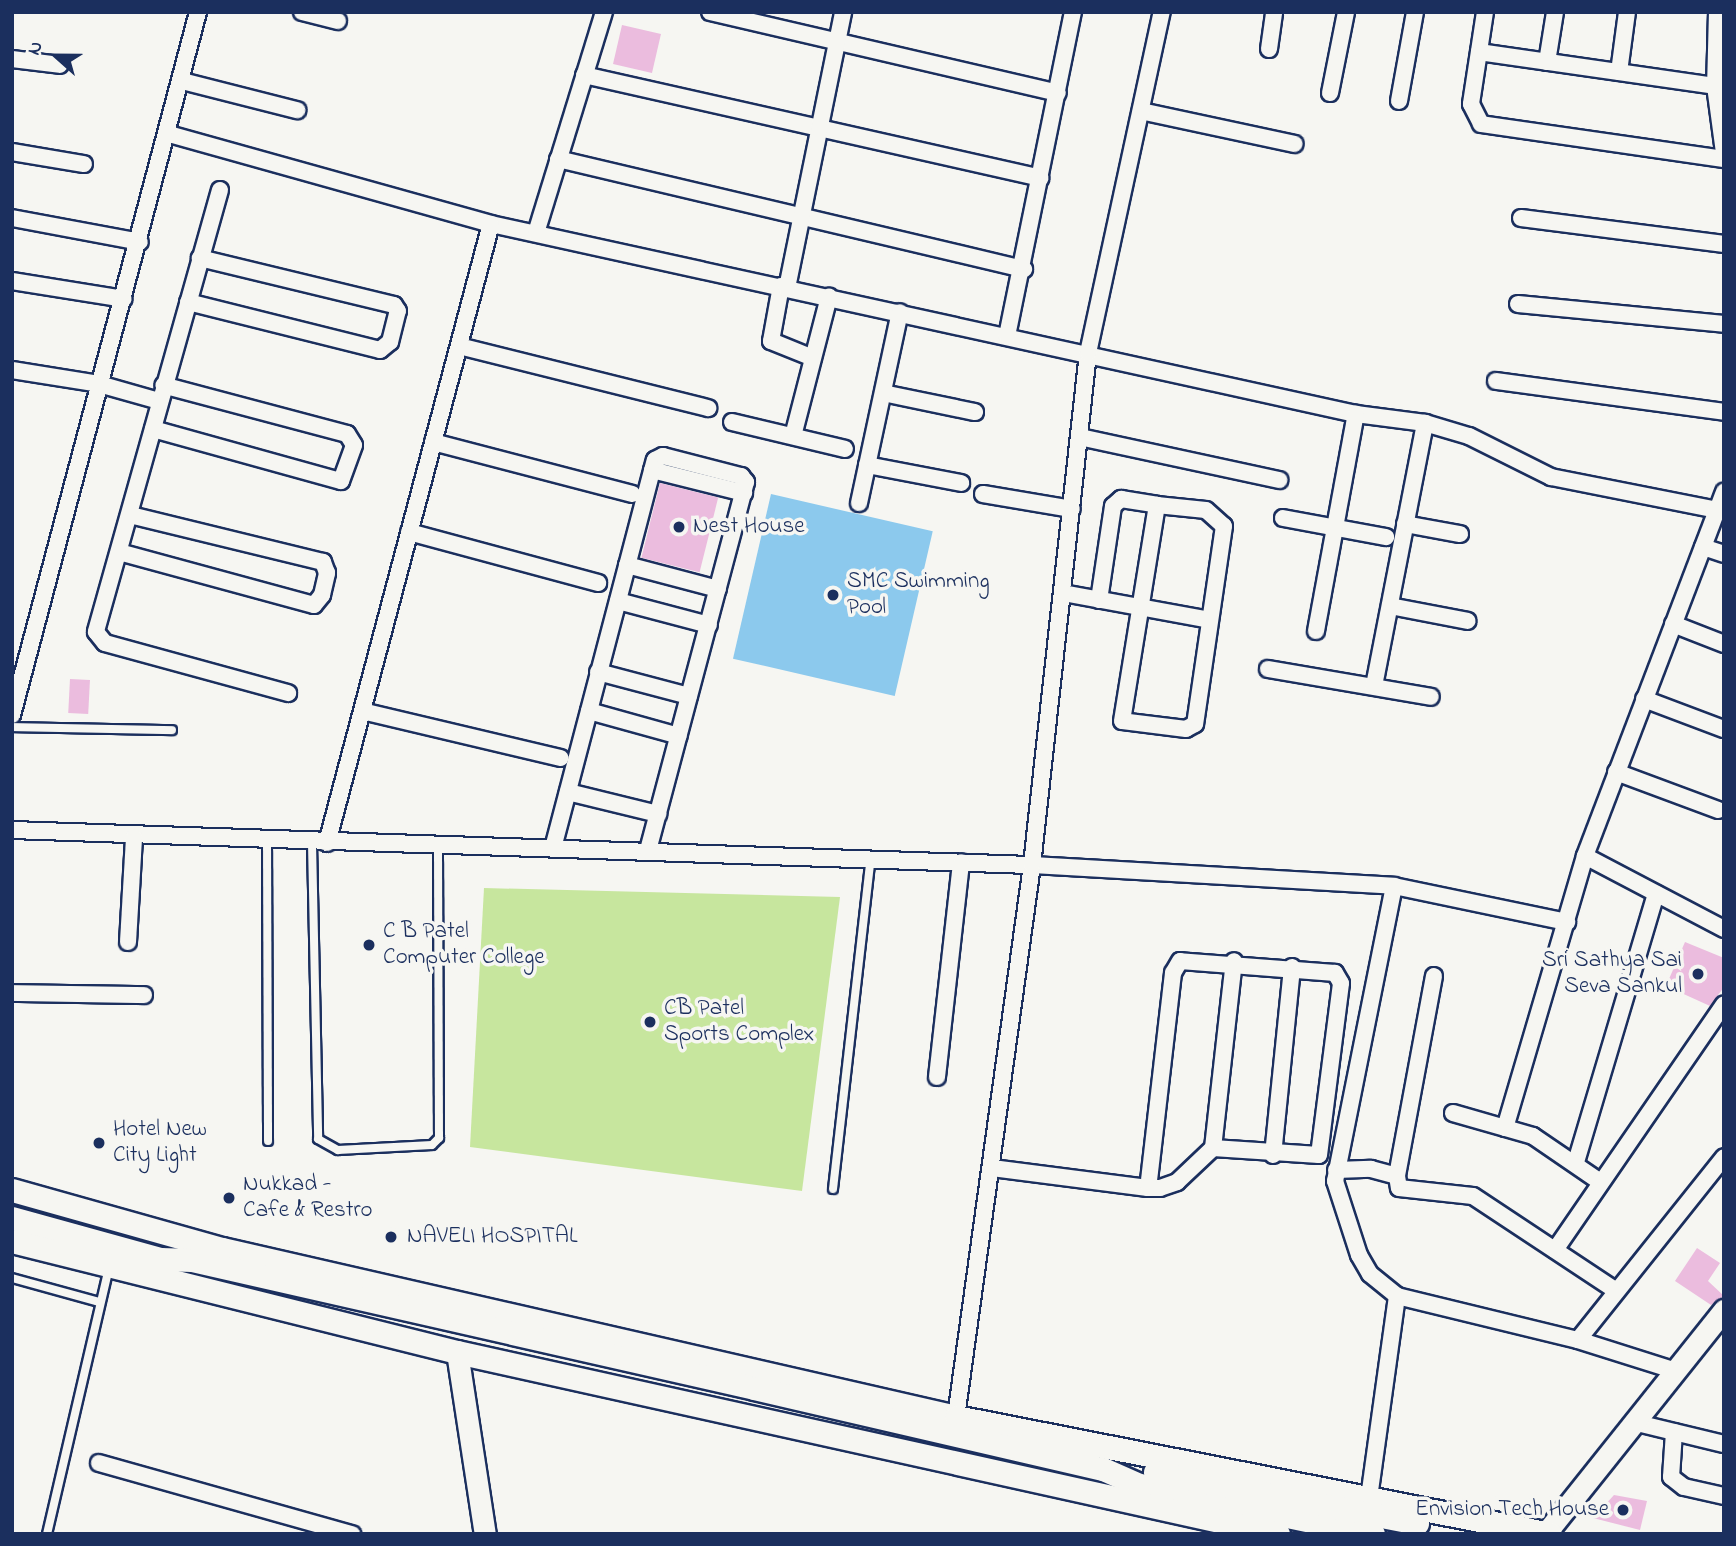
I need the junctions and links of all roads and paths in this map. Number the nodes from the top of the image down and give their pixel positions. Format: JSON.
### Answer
{"nodes":[{"id":1,"x":198,"y":12,"type":"edge"},
{"id":2,"x":302,"y":12,"type":"edge"},
{"id":3,"x":604,"y":12,"type":"edge"},
{"id":4,"x":710,"y":12,"type":"edge"},
{"id":5,"x":843,"y":12,"type":"edge"},
{"id":6,"x":1073,"y":12,"type":"edge"},
{"id":7,"x":1162,"y":12,"type":"edge"},
{"id":8,"x":1274,"y":12,"type":"edge"},
{"id":9,"x":1346,"y":12,"type":"edge"},
{"id":10,"x":1416,"y":12,"type":"edge"},
{"id":11,"x":1485,"y":12,"type":"edge"},
{"id":12,"x":1555,"y":12,"type":"edge"},
{"id":13,"x":1627,"y":12,"type":"edge"},
{"id":14,"x":1717,"y":12,"type":"edge"},
{"id":15,"x":338,"y":21,"type":"dead end"},
{"id":16,"x":836,"y":41,"type":"junction"},
{"id":17,"x":1269,"y":49,"type":"dead end"},
{"id":18,"x":1479,"y":52,"type":"junction"},
{"id":19,"x":12,"y":59,"type":"edge"},
{"id":20,"x":1548,"y":62,"type":"junction"},
{"id":21,"x":60,"y":65,"type":"dead end"},
{"id":22,"x":1619,"y":72,"type":"junction"},
{"id":23,"x":584,"y":75,"type":"junction"},
{"id":24,"x":182,"y":81,"type":"junction"},
{"id":25,"x":1715,"y":86,"type":"junction"},
{"id":26,"x":1058,"y":93,"type":"junction"},
{"id":27,"x":1330,"y":93,"type":"dead end"},
{"id":28,"x":1399,"y":101,"type":"dead end"},
{"id":29,"x":298,"y":110,"type":"dead end"},
{"id":30,"x":1141,"y":111,"type":"junction"},
{"id":31,"x":821,"y":129,"type":"junction"},
{"id":32,"x":169,"y":134,"type":"junction"},
{"id":33,"x":1295,"y":144,"type":"dead end"},
{"id":34,"x":12,"y":152,"type":"edge"},
{"id":35,"x":1724,"y":153,"type":"edge"},
{"id":36,"x":558,"y":159,"type":"junction"},
{"id":37,"x":1724,"y":159,"type":"edge"},
{"id":38,"x":85,"y":164,"type":"dead end"},
{"id":39,"x":1041,"y":178,"type":"junction"},
{"id":40,"x":220,"y":190,"type":"dead end"},
{"id":41,"x":801,"y":217,"type":"junction"},
{"id":42,"x":12,"y":218,"type":"edge"},
{"id":43,"x":1521,"y":218,"type":"dead end"},
{"id":44,"x":491,"y":224,"type":"junction"},
{"id":45,"x":536,"y":233,"type":"junction"},
{"id":46,"x":140,"y":242,"type":"junction"},
{"id":47,"x":1724,"y":244,"type":"edge"},
{"id":48,"x":200,"y":258,"type":"junction"},
{"id":49,"x":1024,"y":269,"type":"junction"},
{"id":50,"x":12,"y":281,"type":"edge"},
{"id":51,"x":784,"y":287,"type":"junction"},
{"id":52,"x":829,"y":297,"type":"junction"},
{"id":53,"x":124,"y":299,"type":"junction"},
{"id":54,"x":188,"y":302,"type":"junction"},
{"id":55,"x":1518,"y":303,"type":"dead end"},
{"id":56,"x":900,"y":312,"type":"junction"},
{"id":57,"x":1724,"y":324,"type":"edge"},
{"id":58,"x":1007,"y":336,"type":"junction"},
{"id":59,"x":459,"y":346,"type":"junction"},
{"id":60,"x":1088,"y":354,"type":"junction"},
{"id":61,"x":813,"y":358,"type":"junction"},
{"id":62,"x":12,"y":370,"type":"edge"},
{"id":63,"x":1496,"y":381,"type":"dead end"},
{"id":64,"x":99,"y":384,"type":"junction"},
{"id":65,"x":163,"y":385,"type":"junction"},
{"id":66,"x":883,"y":393,"type":"junction"},
{"id":67,"x":159,"y":401,"type":"junction"},
{"id":68,"x":708,"y":408,"type":"dead end"},
{"id":69,"x":975,"y":412,"type":"dead end"},
{"id":70,"x":1724,"y":412,"type":"edge"},
{"id":71,"x":1356,"y":414,"type":"junction"},
{"id":72,"x":732,"y":422,"type":"dead end"},
{"id":73,"x":1425,"y":423,"type":"junction"},
{"id":74,"x":153,"y":429,"type":"junction"},
{"id":75,"x":793,"y":436,"type":"junction"},
{"id":76,"x":1080,"y":437,"type":"junction"},
{"id":77,"x":433,"y":442,"type":"junction"},
{"id":78,"x":845,"y":449,"type":"dead end"},
{"id":79,"x":867,"y":465,"type":"junction"},
{"id":80,"x":1279,"y":480,"type":"dead end"},
{"id":81,"x":961,"y":483,"type":"dead end"},
{"id":82,"x":1724,"y":492,"type":"edge"},
{"id":83,"x":632,"y":494,"type":"dead end"},
{"id":84,"x":983,"y":494,"type":"dead end"},
{"id":85,"x":859,"y":503,"type":"dead end"},
{"id":86,"x":1157,"y":505,"type":"junction"},
{"id":87,"x":1072,"y":509,"type":"junction"},
{"id":88,"x":1717,"y":510,"type":"junction"},
{"id":89,"x":130,"y":515,"type":"junction"},
{"id":90,"x":1283,"y":518,"type":"dead end"},
{"id":91,"x":1405,"y":524,"type":"junction"},
{"id":92,"x":1336,"y":527,"type":"junction"},
{"id":93,"x":408,"y":532,"type":"junction"},
{"id":94,"x":1460,"y":534,"type":"dead end"},
{"id":95,"x":1386,"y":537,"type":"dead end"},
{"id":96,"x":1703,"y":547,"type":"junction"},
{"id":97,"x":119,"y":552,"type":"junction"},
{"id":98,"x":1724,"y":554,"type":"edge"},
{"id":99,"x":627,"y":565,"type":"junction"},
{"id":100,"x":598,"y":583,"type":"dead end"},
{"id":101,"x":718,"y":589,"type":"junction"},
{"id":102,"x":1063,"y":593,"type":"junction"},
{"id":103,"x":1099,"y":600,"type":"junction"},
{"id":104,"x":618,"y":601,"type":"junction"},
{"id":105,"x":1390,"y":606,"type":"junction"},
{"id":106,"x":1140,"y":607,"type":"junction"},
{"id":107,"x":1210,"y":620,"type":"junction"},
{"id":108,"x":1468,"y":621,"type":"dead end"},
{"id":109,"x":1673,"y":624,"type":"junction"},
{"id":110,"x":709,"y":625,"type":"junction"},
{"id":111,"x":1316,"y":631,"type":"dead end"},
{"id":112,"x":1724,"y":643,"type":"edge"},
{"id":113,"x":1268,"y":669,"type":"dead end"},
{"id":114,"x":598,"y":673,"type":"junction"},
{"id":115,"x":1374,"y":686,"type":"junction"},
{"id":116,"x":288,"y":693,"type":"dead end"},
{"id":117,"x":690,"y":696,"type":"junction"},
{"id":118,"x":1431,"y":697,"type":"dead end"},
{"id":119,"x":1644,"y":699,"type":"junction"},
{"id":120,"x":14,"y":705,"type":"edge"},
{"id":121,"x":362,"y":711,"type":"junction"},
{"id":122,"x":589,"y":711,"type":"junction"},
{"id":123,"x":12,"y":727,"type":"edge"},
{"id":124,"x":1724,"y":729,"type":"edge"},
{"id":125,"x":172,"y":730,"type":"dead end"},
{"id":126,"x":679,"y":736,"type":"junction"},
{"id":127,"x":561,"y":758,"type":"dead end"},
{"id":128,"x":1616,"y":772,"type":"junction"},
{"id":129,"x":568,"y":792,"type":"junction"},
{"id":130,"x":1718,"y":810,"type":"dead end"},
{"id":131,"x":658,"y":814,"type":"junction"},
{"id":132,"x":12,"y":830,"type":"edge"},
{"id":133,"x":134,"y":837,"type":"junction"},
{"id":134,"x":267,"y":841,"type":"junction"},
{"id":135,"x":319,"y":843,"type":"junction"},
{"id":136,"x":438,"y":845,"type":"junction"},
{"id":137,"x":553,"y":848,"type":"junction"},
{"id":138,"x":648,"y":851,"type":"junction"},
{"id":139,"x":1585,"y":856,"type":"junction"},
{"id":140,"x":871,"y":858,"type":"junction"},
{"id":141,"x":961,"y":862,"type":"junction"},
{"id":142,"x":1032,"y":865,"type":"junction"},
{"id":143,"x":1394,"y":886,"type":"junction"},
{"id":144,"x":1656,"y":894,"type":"junction"},
{"id":145,"x":1567,"y":922,"type":"junction"},
{"id":146,"x":1724,"y":929,"type":"edge"},
{"id":147,"x":128,"y":942,"type":"dead end"},
{"id":148,"x":1234,"y":961,"type":"junction"},
{"id":149,"x":1292,"y":967,"type":"junction"},
{"id":150,"x":1434,"y":976,"type":"dead end"},
{"id":151,"x":12,"y":993,"type":"edge"},
{"id":152,"x":144,"y":995,"type":"dead end"},
{"id":153,"x":1724,"y":1003,"type":"edge"},
{"id":154,"x":937,"y":1077,"type":"dead end"},
{"id":155,"x":1453,"y":1113,"type":"dead end"},
{"id":156,"x":1505,"y":1128,"type":"junction"},
{"id":157,"x":268,"y":1141,"type":"dead end"},
{"id":158,"x":1213,"y":1148,"type":"junction"},
{"id":159,"x":1273,"y":1155,"type":"junction"},
{"id":160,"x":1724,"y":1157,"type":"edge"},
{"id":161,"x":1576,"y":1162,"type":"junction"},
{"id":162,"x":991,"y":1168,"type":"junction"},
{"id":163,"x":1336,"y":1170,"type":"junction"},
{"id":164,"x":1397,"y":1176,"type":"junction"},
{"id":165,"x":1599,"y":1181,"type":"junction"},
{"id":166,"x":1148,"y":1188,"type":"junction"},
{"id":167,"x":833,"y":1189,"type":"dead end"},
{"id":168,"x":12,"y":1190,"type":"edge"},
{"id":169,"x":12,"y":1201,"type":"edge"},
{"id":170,"x":12,"y":1219,"type":"edge"},
{"id":171,"x":12,"y":1241,"type":"edge"},
{"id":172,"x":1555,"y":1250,"type":"junction"},
{"id":173,"x":192,"y":1260,"type":"junction"},
{"id":174,"x":109,"y":1268,"type":"junction"},
{"id":175,"x":12,"y":1278,"type":"edge"},
{"id":176,"x":1615,"y":1290,"type":"junction"},
{"id":177,"x":1397,"y":1296,"type":"junction"},
{"id":178,"x":99,"y":1301,"type":"junction"},
{"id":179,"x":1724,"y":1310,"type":"edge"},
{"id":180,"x":1716,"y":1330,"type":"edge"},
{"id":181,"x":1578,"y":1340,"type":"junction"},
{"id":182,"x":457,"y":1352,"type":"junction"},
{"id":183,"x":1673,"y":1370,"type":"junction"},
{"id":184,"x":956,"y":1417,"type":"junction"},
{"id":185,"x":1633,"y":1422,"type":"junction"},
{"id":186,"x":1674,"y":1432,"type":"junction"},
{"id":187,"x":1724,"y":1444,"type":"edge"},
{"id":188,"x":99,"y":1463,"type":"dead end"},
{"id":189,"x":1103,"y":1469,"type":"junction"},
{"id":190,"x":1724,"y":1496,"type":"edge"},
{"id":191,"x":1369,"y":1498,"type":"junction"},
{"id":192,"x":1547,"y":1533,"type":"edge"},
{"id":193,"x":47,"y":1534,"type":"edge"},
{"id":194,"x":352,"y":1534,"type":"edge"},
{"id":195,"x":485,"y":1534,"type":"edge"},
{"id":196,"x":1278,"y":1534,"type":"edge"},
{"id":197,"x":1373,"y":1534,"type":"edge"},
{"id":198,"x":1469,"y":1534,"type":"edge"}],
"edges":[{"from":1,"to":24,"type":"street"},
{"from":2,"to":15,"type":"street"},
{"from":3,"to":23,"type":"street"},
{"from":4,"to":16,"type":"street"},
{"from":5,"to":16,"type":"street"},
{"from":6,"to":26,"type":"street"},
{"from":7,"to":30,"type":"street"},
{"from":8,"to":17,"type":"street"},
{"from":9,"to":27,"type":"street"},
{"from":10,"to":28,"type":"street"},
{"from":11,"to":18,"type":"street"},
{"from":12,"to":20,"type":"street"},
{"from":13,"to":22,"type":"street"},
{"from":14,"to":25,"type":"street"},
{"from":16,"to":26,"type":"street"},
{"from":16,"to":31,"type":"street"},
{"from":18,"to":20,"type":"street"},
{"from":18,"to":37,"type":"street"},
{"from":19,"to":21,"type":"street"},
{"from":20,"to":22,"type":"street"},
{"from":22,"to":25,"type":"street"},
{"from":23,"to":31,"type":"street"},
{"from":23,"to":36,"type":"street"},
{"from":24,"to":29,"type":"street"},
{"from":24,"to":32,"type":"street"},
{"from":25,"to":35,"type":"street"},
{"from":26,"to":39,"type":"street"},
{"from":30,"to":33,"type":"street"},
{"from":30,"to":60,"type":"street"},
{"from":31,"to":39,"type":"street"},
{"from":31,"to":41,"type":"street"},
{"from":32,"to":44,"type":"street"},
{"from":32,"to":46,"type":"street"},
{"from":34,"to":38,"type":"street"},
{"from":36,"to":41,"type":"street"},
{"from":36,"to":45,"type":"street"},
{"from":39,"to":49,"type":"street"},
{"from":40,"to":48,"type":"street"},
{"from":41,"to":49,"type":"street"},
{"from":41,"to":51,"type":"street"},
{"from":42,"to":46,"type":"street"},
{"from":43,"to":47,"type":"street"},
{"from":44,"to":45,"type":"street"},
{"from":44,"to":59,"type":"street"},
{"from":45,"to":51,"type":"street"},
{"from":46,"to":53,"type":"street"},
{"from":48,"to":54,"type":"street"},
{"from":48,"to":54,"type":"street"},
{"from":49,"to":58,"type":"street"},
{"from":50,"to":53,"type":"street"},
{"from":51,"to":52,"type":"street"},
{"from":51,"to":61,"type":"street"},
{"from":52,"to":56,"type":"street"},
{"from":52,"to":61,"type":"street"},
{"from":53,"to":64,"type":"street"},
{"from":54,"to":65,"type":"street"},
{"from":55,"to":57,"type":"street"},
{"from":56,"to":58,"type":"street"},
{"from":56,"to":66,"type":"street"},
{"from":58,"to":60,"type":"street"},
{"from":59,"to":68,"type":"street"},
{"from":59,"to":77,"type":"street"},
{"from":60,"to":71,"type":"street"},
{"from":60,"to":76,"type":"street"},
{"from":61,"to":75,"type":"street"},
{"from":62,"to":64,"type":"street"},
{"from":63,"to":70,"type":"street"},
{"from":64,"to":67,"type":"street"},
{"from":64,"to":120,"type":"street"},
{"from":65,"to":67,"type":"street"},
{"from":65,"to":74,"type":"street"},
{"from":66,"to":69,"type":"street"},
{"from":66,"to":79,"type":"street"},
{"from":67,"to":74,"type":"street"},
{"from":71,"to":73,"type":"street"},
{"from":71,"to":92,"type":"street"},
{"from":72,"to":75,"type":"street"},
{"from":73,"to":88,"type":"street"},
{"from":73,"to":91,"type":"street"},
{"from":74,"to":89,"type":"street"},
{"from":75,"to":78,"type":"street"},
{"from":76,"to":80,"type":"street"},
{"from":76,"to":87,"type":"street"},
{"from":77,"to":83,"type":"street"},
{"from":77,"to":93,"type":"street"},
{"from":79,"to":81,"type":"street"},
{"from":79,"to":85,"type":"street"},
{"from":82,"to":88,"type":"street"},
{"from":84,"to":87,"type":"street"},
{"from":86,"to":103,"type":"street"},
{"from":86,"to":106,"type":"street"},
{"from":86,"to":107,"type":"street"},
{"from":87,"to":102,"type":"street"},
{"from":88,"to":96,"type":"street"},
{"from":89,"to":97,"type":"street"},
{"from":89,"to":97,"type":"street"},
{"from":90,"to":92,"type":"street"},
{"from":91,"to":94,"type":"street"},
{"from":91,"to":105,"type":"street"},
{"from":92,"to":95,"type":"street"},
{"from":92,"to":111,"type":"street"},
{"from":93,"to":100,"type":"street"},
{"from":93,"to":121,"type":"street"},
{"from":96,"to":98,"type":"street"},
{"from":96,"to":109,"type":"street"},
{"from":97,"to":116,"type":"street"},
{"from":99,"to":101,"type":"street"},
{"from":99,"to":101,"type":"street"},
{"from":99,"to":104,"type":"street"},
{"from":101,"to":110,"type":"street"},
{"from":102,"to":103,"type":"street"},
{"from":102,"to":142,"type":"street"},
{"from":103,"to":106,"type":"street"},
{"from":104,"to":110,"type":"street"},
{"from":104,"to":114,"type":"street"},
{"from":105,"to":108,"type":"street"},
{"from":105,"to":115,"type":"street"},
{"from":106,"to":107,"type":"street"},
{"from":106,"to":107,"type":"street"},
{"from":109,"to":112,"type":"street"},
{"from":109,"to":119,"type":"street"},
{"from":110,"to":117,"type":"street"},
{"from":113,"to":115,"type":"street"},
{"from":114,"to":117,"type":"street"},
{"from":114,"to":122,"type":"street"},
{"from":115,"to":118,"type":"street"},
{"from":117,"to":126,"type":"street"},
{"from":119,"to":124,"type":"street"},
{"from":119,"to":128,"type":"street"},
{"from":121,"to":127,"type":"street"},
{"from":121,"to":135,"type":"street"},
{"from":122,"to":126,"type":"street"},
{"from":122,"to":129,"type":"street"},
{"from":123,"to":125,"type":"lane"},
{"from":126,"to":131,"type":"street"},
{"from":128,"to":130,"type":"street"},
{"from":128,"to":139,"type":"street"},
{"from":129,"to":131,"type":"street"},
{"from":129,"to":137,"type":"street"},
{"from":131,"to":138,"type":"street"},
{"from":132,"to":133,"type":"street"},
{"from":133,"to":134,"type":"street"},
{"from":133,"to":147,"type":"street"},
{"from":134,"to":135,"type":"street"},
{"from":134,"to":157,"type":"lane"},
{"from":135,"to":136,"type":"street"},
{"from":135,"to":136,"type":"lane"},
{"from":136,"to":137,"type":"street"},
{"from":137,"to":138,"type":"street"},
{"from":138,"to":140,"type":"street"},
{"from":139,"to":144,"type":"street"},
{"from":139,"to":145,"type":"street"},
{"from":140,"to":141,"type":"street"},
{"from":140,"to":167,"type":"lane"},
{"from":141,"to":142,"type":"street"},
{"from":141,"to":154,"type":"street"},
{"from":142,"to":143,"type":"street"},
{"from":142,"to":162,"type":"street"},
{"from":143,"to":145,"type":"street"},
{"from":143,"to":163,"type":"street"},
{"from":144,"to":146,"type":"street"},
{"from":144,"to":161,"type":"street"},
{"from":145,"to":156,"type":"street"},
{"from":148,"to":149,"type":"street"},
{"from":148,"to":158,"type":"street"},
{"from":148,"to":166,"type":"street"},
{"from":149,"to":159,"type":"street"},
{"from":149,"to":159,"type":"street"},
{"from":150,"to":164,"type":"street"},
{"from":151,"to":152,"type":"street"},
{"from":153,"to":165,"type":"street"},
{"from":155,"to":156,"type":"street"},
{"from":156,"to":161,"type":"street"},
{"from":158,"to":159,"type":"street"},
{"from":158,"to":166,"type":"street"},
{"from":160,"to":176,"type":"street"},
{"from":161,"to":165,"type":"street"},
{"from":162,"to":166,"type":"street"},
{"from":162,"to":184,"type":"street"},
{"from":163,"to":164,"type":"street"},
{"from":163,"to":177,"type":"street"},
{"from":164,"to":172,"type":"street"},
{"from":165,"to":172,"type":"street"},
{"from":168,"to":184,"type":"main road"},
{"from":169,"to":173,"type":"main road"},
{"from":170,"to":173,"type":"main road"},
{"from":171,"to":174,"type":"main road"},
{"from":172,"to":176,"type":"street"},
{"from":173,"to":189,"type":"main road"},
{"from":174,"to":178,"type":"lane"},
{"from":174,"to":182,"type":"main road"},
{"from":175,"to":178,"type":"lane"},
{"from":176,"to":181,"type":"street"},
{"from":177,"to":181,"type":"street"},
{"from":177,"to":191,"type":"street"},
{"from":178,"to":193,"type":"lane"},
{"from":179,"to":180,"type":"street"},
{"from":180,"to":183,"type":"street"},
{"from":181,"to":183,"type":"street"},
{"from":182,"to":195,"type":"street"},
{"from":182,"to":196,"type":"main road"},
{"from":183,"to":185,"type":"street"},
{"from":184,"to":191,"type":"main road"},
{"from":185,"to":186,"type":"street"},
{"from":185,"to":192,"type":"street"},
{"from":186,"to":187,"type":"street"},
{"from":186,"to":190,"type":"street"},
{"from":188,"to":194,"type":"street"},
{"from":189,"to":197,"type":"main road"},
{"from":189,"to":198,"type":"main road"},
{"from":191,"to":192,"type":"main road"}]}
